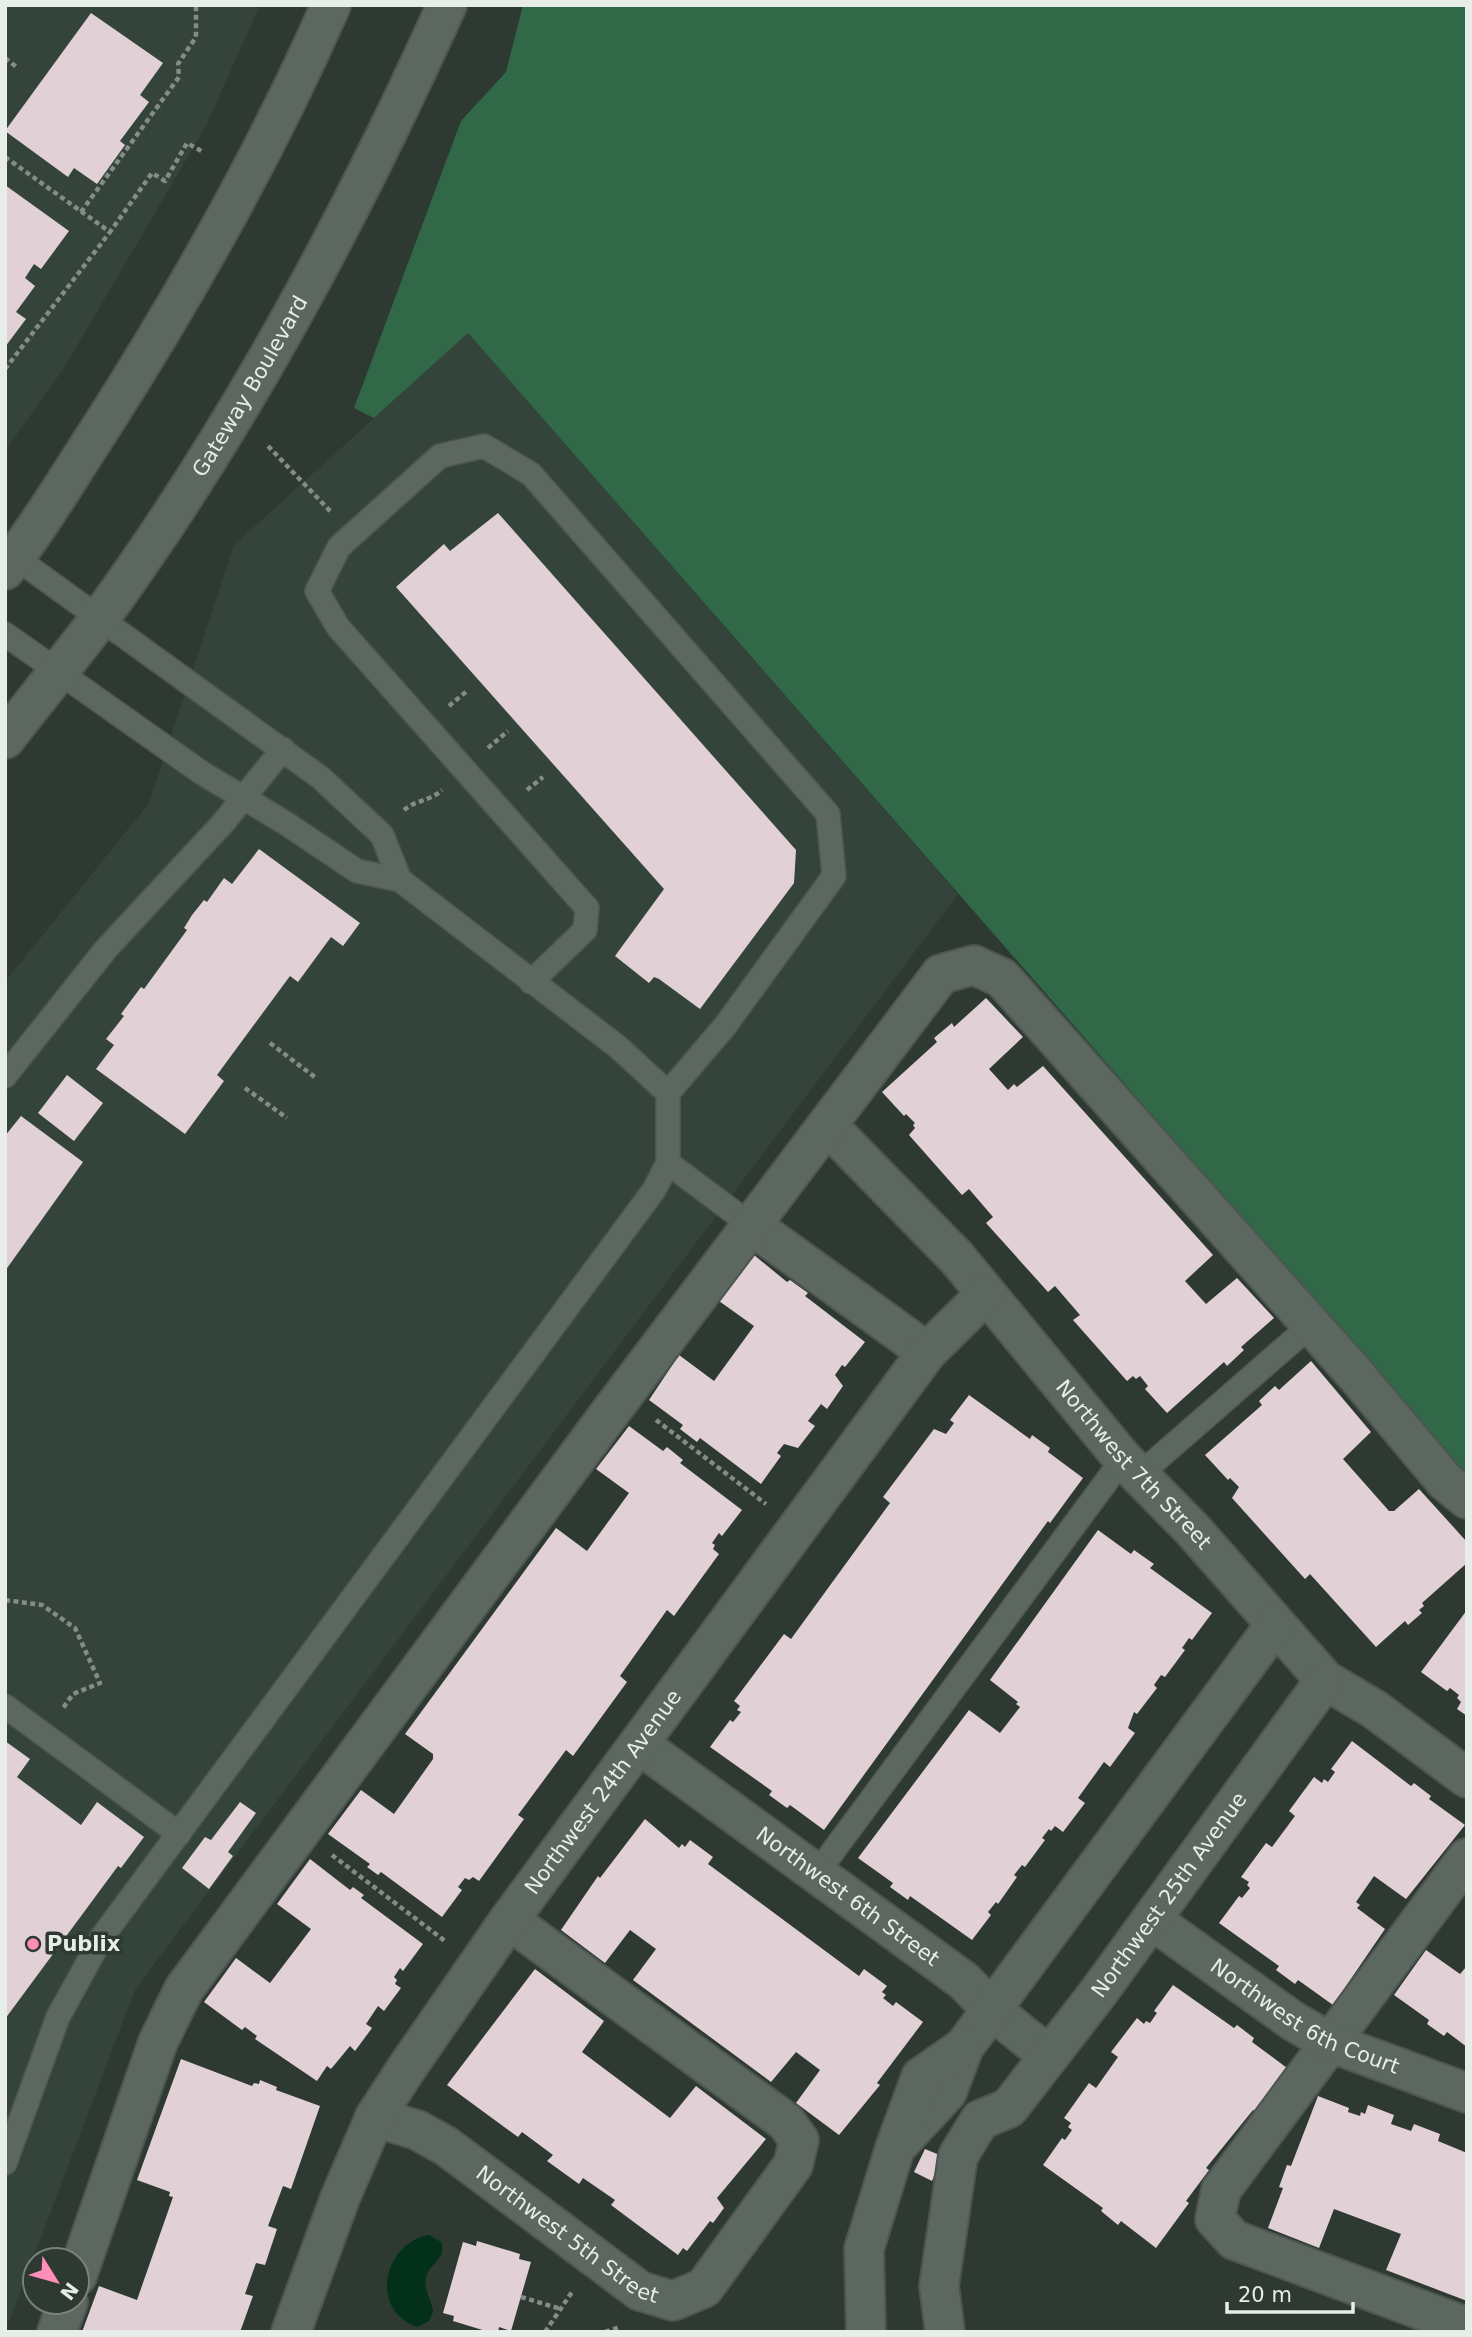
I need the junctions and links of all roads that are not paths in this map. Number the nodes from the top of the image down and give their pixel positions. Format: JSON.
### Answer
{"nodes":[{"id":1,"x":331,"y":5,"type":"edge"},
{"id":2,"x":447,"y":5,"type":"edge"},
{"id":3,"x":9,"y":559,"type":"edge"},
{"id":4,"x":99,"y":619,"type":"junction"},
{"id":5,"x":5,"y":634,"type":"edge"},
{"id":6,"x":57,"y":671,"type":"junction"},
{"id":7,"x":5,"y":739,"type":"edge"},
{"id":8,"x":283,"y":749,"type":"junction"},
{"id":9,"x":245,"y":798,"type":"junction"},
{"id":10,"x":400,"y":880,"type":"junction"},
{"id":11,"x":531,"y":982,"type":"junction"},
{"id":12,"x":5,"y":1076,"type":"edge"},
{"id":13,"x":668,"y":1093,"type":"junction"},
{"id":14,"x":827,"y":1125,"type":"junction"},
{"id":15,"x":668,"y":1163,"type":"junction"},
{"id":16,"x":751,"y":1225,"type":"junction"},
{"id":17,"x":986,"y":1294,"type":"junction"},
{"id":18,"x":1311,"y":1325,"type":"junction"},
{"id":19,"x":927,"y":1352,"type":"junction"},
{"id":20,"x":1130,"y":1467,"type":"junction"},
{"id":21,"x":1467,"y":1499,"type":"edge"},
{"id":22,"x":1275,"y":1625,"type":"junction"},
{"id":23,"x":1325,"y":1681,"type":"junction"},
{"id":24,"x":5,"y":1706,"type":"edge"},
{"id":25,"x":640,"y":1745,"type":"junction"},
{"id":26,"x":1467,"y":1777,"type":"edge"},
{"id":27,"x":179,"y":1834,"type":"junction"},
{"id":28,"x":1467,"y":1858,"type":"edge"},
{"id":29,"x":817,"y":1873,"type":"junction"},
{"id":30,"x":509,"y":1920,"type":"junction"},
{"id":31,"x":1152,"y":1920,"type":"junction"},
{"id":32,"x":992,"y":2010,"type":"junction"},
{"id":33,"x":1329,"y":2042,"type":"junction"},
{"id":34,"x":964,"y":2048,"type":"junction"},
{"id":35,"x":1049,"y":2056,"type":"junction"},
{"id":36,"x":1467,"y":2093,"type":"edge"},
{"id":37,"x":1009,"y":2108,"type":"junction"},
{"id":38,"x":375,"y":2117,"type":"junction"},
{"id":39,"x":924,"y":2117,"type":"junction"},
{"id":40,"x":966,"y":2142,"type":"junction"},
{"id":41,"x":895,"y":2148,"type":"junction"},
{"id":42,"x":5,"y":2163,"type":"edge"},
{"id":43,"x":948,"y":2214,"type":"junction"},
{"id":44,"x":87,"y":2246,"type":"edge"},
{"id":45,"x":1467,"y":2327,"type":"edge"},
{"id":46,"x":291,"y":2332,"type":"edge"},
{"id":47,"x":866,"y":2332,"type":"edge"},
{"id":48,"x":945,"y":2332,"type":"edge"}],
"edges":[{"from":1,"to":3,"type":"street"},
{"from":2,"to":4,"type":"street","name":"Gateway Boulevard"},
{"from":3,"to":4,"type":"lane"},
{"from":4,"to":6,"type":"street","name":"Gateway Boulevard"},
{"from":4,"to":8,"type":"lane"},
{"from":5,"to":6,"type":"lane"},
{"from":6,"to":7,"type":"street","name":"Gateway Boulevard"},
{"from":6,"to":9,"type":"lane"},
{"from":8,"to":9,"type":"lane"},
{"from":8,"to":10,"type":"lane"},
{"from":9,"to":10,"type":"lane"},
{"from":9,"to":12,"type":"lane"},
{"from":10,"to":11,"type":"lane"},
{"from":11,"to":13,"type":"lane"},
{"from":11,"to":13,"type":"lane"},
{"from":13,"to":15,"type":"lane"},
{"from":14,"to":16,"type":"street"},
{"from":14,"to":17,"type":"street","name":"Northwest 7th Street"},
{"from":14,"to":18,"type":"street"},
{"from":15,"to":16,"type":"lane"},
{"from":15,"to":27,"type":"lane"},
{"from":16,"to":19,"type":"street"},
{"from":16,"to":44,"type":"street"},
{"from":17,"to":19,"type":"street","name":"Northwest 24th Avenue"},
{"from":17,"to":20,"type":"street","name":"Northwest 7th Street"},
{"from":18,"to":20,"type":"lane"},
{"from":18,"to":21,"type":"street"},
{"from":19,"to":25,"type":"street","name":"Northwest 24th Avenue"},
{"from":20,"to":22,"type":"street","name":"Northwest 7th Street"},
{"from":20,"to":29,"type":"lane"},
{"from":22,"to":23,"type":"street","name":"Northwest 7th Street"},
{"from":22,"to":32,"type":"street"},
{"from":23,"to":26,"type":"street","name":"Northwest 7th Street"},
{"from":23,"to":31,"type":"street","name":"Northwest 25th Avenue"},
{"from":24,"to":27,"type":"lane"},
{"from":25,"to":29,"type":"street","name":"Northwest 6th Street"},
{"from":25,"to":30,"type":"street","name":"Northwest 24th Avenue"},
{"from":27,"to":42,"type":"lane"},
{"from":28,"to":33,"type":"street"},
{"from":29,"to":32,"type":"street","name":"Northwest 6th Street"},
{"from":30,"to":38,"type":"street","name":"Northwest 24th Avenue"},
{"from":30,"to":38,"type":"street","name":"Northwest 5th Street"},
{"from":31,"to":33,"type":"street","name":"Northwest 6th Court"},
{"from":31,"to":35,"type":"street","name":"Northwest 25th Avenue"},
{"from":32,"to":34,"type":"street"},
{"from":32,"to":35,"type":"street","name":"Northwest 6th Street"},
{"from":33,"to":36,"type":"street","name":"Northwest 6th Court"},
{"from":33,"to":45,"type":"street"},
{"from":34,"to":39,"type":"street"},
{"from":34,"to":41,"type":"street"},
{"from":35,"to":37,"type":"street","name":"Northwest 25th Avenue"},
{"from":37,"to":40,"type":"street","name":"Northwest 25th Avenue"},
{"from":37,"to":43,"type":"street","name":"Northwest 25th Avenue"},
{"from":38,"to":46,"type":"street","name":"Northwest 24th Avenue"},
{"from":39,"to":40,"type":"street"},
{"from":39,"to":41,"type":"street"},
{"from":40,"to":43,"type":"street","name":"Northwest 25th Avenue"},
{"from":41,"to":47,"type":"street"},
{"from":43,"to":48,"type":"street","name":"Northwest 25th Avenue"}]}
